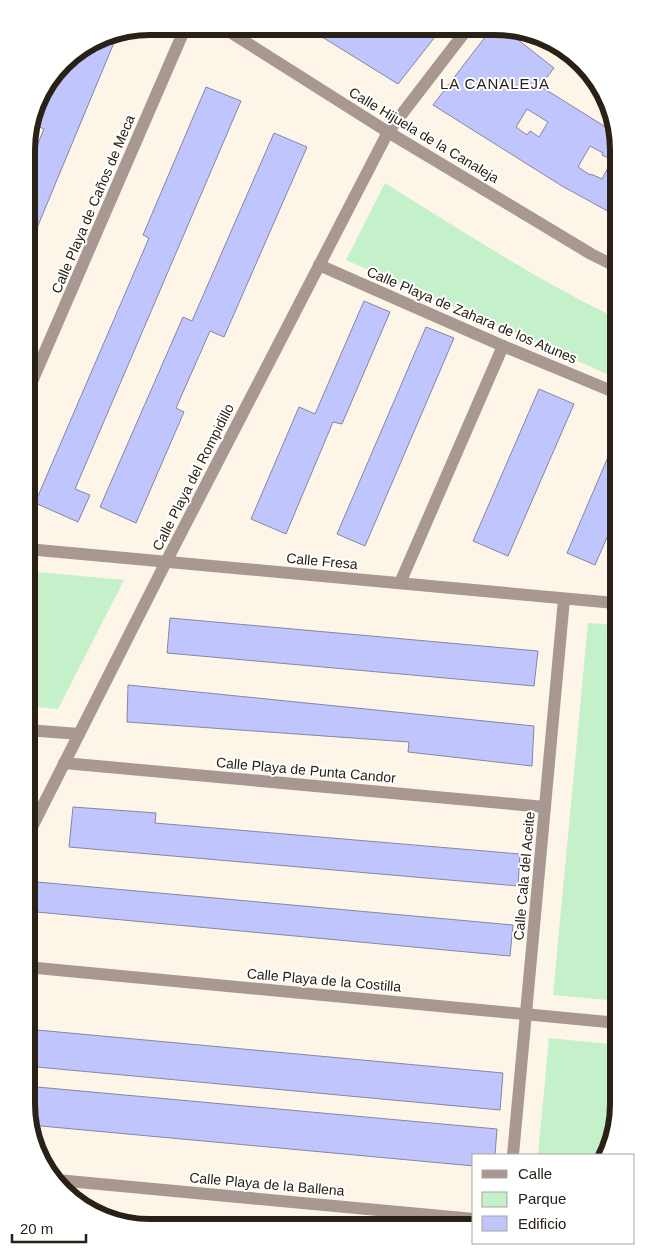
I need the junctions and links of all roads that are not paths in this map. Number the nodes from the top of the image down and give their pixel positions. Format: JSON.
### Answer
{"nodes":[{"id":1,"x":182,"y":35,"type":"edge"},
{"id":2,"x":235,"y":35,"type":"edge"},
{"id":3,"x":463,"y":35,"type":"edge"},
{"id":4,"x":388,"y":132,"type":"junction"},
{"id":5,"x":610,"y":264,"type":"edge"},
{"id":6,"x":319,"y":265,"type":"junction"},
{"id":7,"x":503,"y":346,"type":"junction"},
{"id":8,"x":35,"y":375,"type":"edge"},
{"id":9,"x":610,"y":390,"type":"edge"},
{"id":10,"x":35,"y":550,"type":"edge"},
{"id":11,"x":166,"y":562,"type":"junction"},
{"id":12,"x":400,"y":583,"type":"junction"},
{"id":13,"x":564,"y":599,"type":"junction"},
{"id":14,"x":610,"y":603,"type":"edge"},
{"id":15,"x":35,"y":731,"type":"edge"},
{"id":16,"x":79,"y":734,"type":"junction"},
{"id":17,"x":64,"y":762,"type":"junction"},
{"id":18,"x":545,"y":806,"type":"junction"},
{"id":19,"x":35,"y":819,"type":"edge"},
{"id":20,"x":35,"y":968,"type":"edge"},
{"id":21,"x":526,"y":1015,"type":"junction"},
{"id":22,"x":610,"y":1022,"type":"edge"},
{"id":23,"x":513,"y":1154,"type":"edge"},
{"id":24,"x":65,"y":1181,"type":"edge"},
{"id":25,"x":472,"y":1219,"type":"edge"}],
"edges":[{"from":1,"to":8,"type":"street","name":"Calle Playa de Caños de Meca"},
{"from":2,"to":4,"type":"street","name":"Calle Hijuela de la Canaleja"},
{"from":3,"to":4,"type":"street","name":"Calle Playa del Rompidillo"},
{"from":4,"to":5,"type":"street","name":"Calle Hijuela de la Canaleja"},
{"from":4,"to":6,"type":"street","name":"Calle Playa del Rompidillo"},
{"from":6,"to":7,"type":"street","name":"Calle Playa de Zahara de los Atunes"},
{"from":6,"to":11,"type":"street","name":"Calle Playa del Rompidillo"},
{"from":7,"to":9,"type":"street","name":"Calle Playa de Zahara de los Atunes"},
{"from":7,"to":12,"type":"street"},
{"from":10,"to":11,"type":"street","name":"Calle Fresa"},
{"from":11,"to":12,"type":"street","name":"Calle Fresa"},
{"from":11,"to":16,"type":"street","name":"Calle Playa del Rompidillo"},
{"from":12,"to":13,"type":"street","name":"Calle Fresa"},
{"from":13,"to":14,"type":"street","name":"Calle Fresa"},
{"from":13,"to":18,"type":"street","name":"Calle Cala del Aceite"},
{"from":15,"to":16,"type":"street"},
{"from":16,"to":17,"type":"street","name":"Calle Playa del Rompidillo"},
{"from":17,"to":18,"type":"street","name":"Calle Playa de Punta Candor"},
{"from":17,"to":19,"type":"street","name":"Calle Playa del Rompidillo"},
{"from":18,"to":21,"type":"street","name":"Calle Cala del Aceite"},
{"from":20,"to":21,"type":"street","name":"Calle Playa de la Costilla"},
{"from":21,"to":22,"type":"street","name":"Calle Playa de la Costilla"},
{"from":21,"to":23,"type":"street","name":"Calle Cala del Aceite"},
{"from":24,"to":25,"type":"street","name":"Calle Playa de la Ballena"}]}
